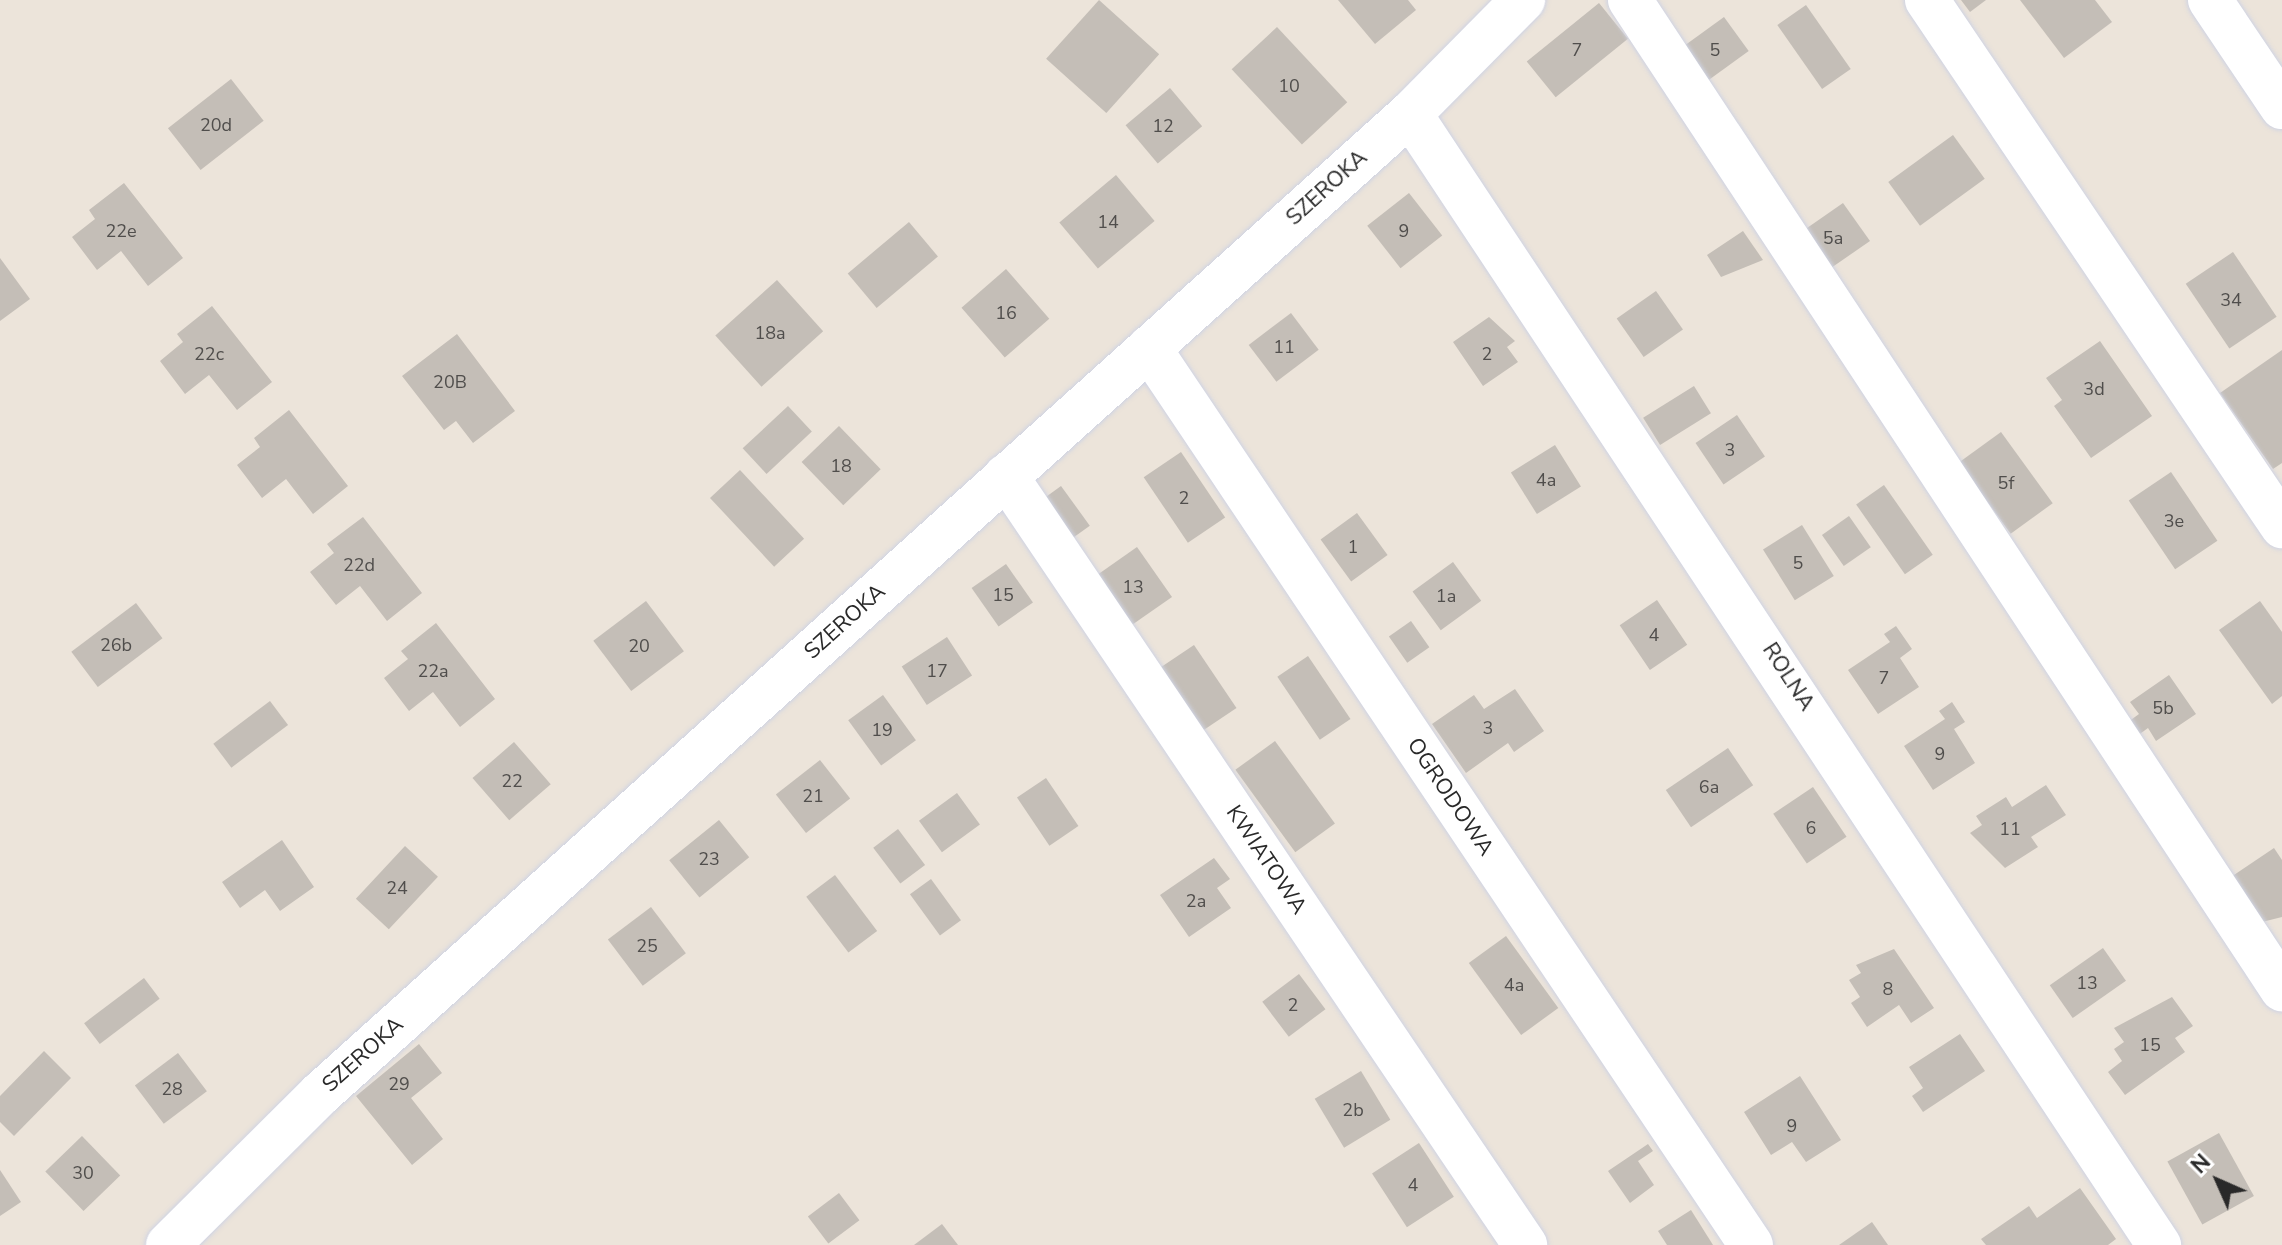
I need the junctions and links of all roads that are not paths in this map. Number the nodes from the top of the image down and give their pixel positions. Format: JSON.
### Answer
{"nodes":[{"id":1,"x":1523,"y":0,"type":"edge"},
{"id":2,"x":1630,"y":0,"type":"edge"},
{"id":3,"x":1927,"y":0,"type":"edge"},
{"id":4,"x":2210,"y":0,"type":"edge"},
{"id":5,"x":2282,"y":107,"type":"edge"},
{"id":6,"x":1410,"y":114,"type":"junction"},
{"id":7,"x":1149,"y":348,"type":"junction"},
{"id":8,"x":1006,"y":476,"type":"junction"},
{"id":9,"x":2282,"y":526,"type":"edge"},
{"id":10,"x":2282,"y":989,"type":"edge"},
{"id":11,"x":168,"y":1245,"type":"edge"},
{"id":12,"x":1525,"y":1245,"type":"edge"},
{"id":13,"x":1751,"y":1245,"type":"edge"},
{"id":14,"x":2159,"y":1245,"type":"edge"}],
"edges":[{"from":1,"to":6,"type":"street","name":"SZEROKA"},
{"from":2,"to":10,"type":"street"},
{"from":3,"to":9,"type":"street"},
{"from":4,"to":5,"type":"street"},
{"from":6,"to":7,"type":"street","name":"SZEROKA"},
{"from":6,"to":14,"type":"street","name":"ROLNA"},
{"from":7,"to":8,"type":"street","name":"SZEROKA"},
{"from":7,"to":13,"type":"street","name":"OGRODOWA"},
{"from":8,"to":11,"type":"street","name":"SZEROKA"},
{"from":8,"to":12,"type":"street","name":"KWIATOWA"}]}
